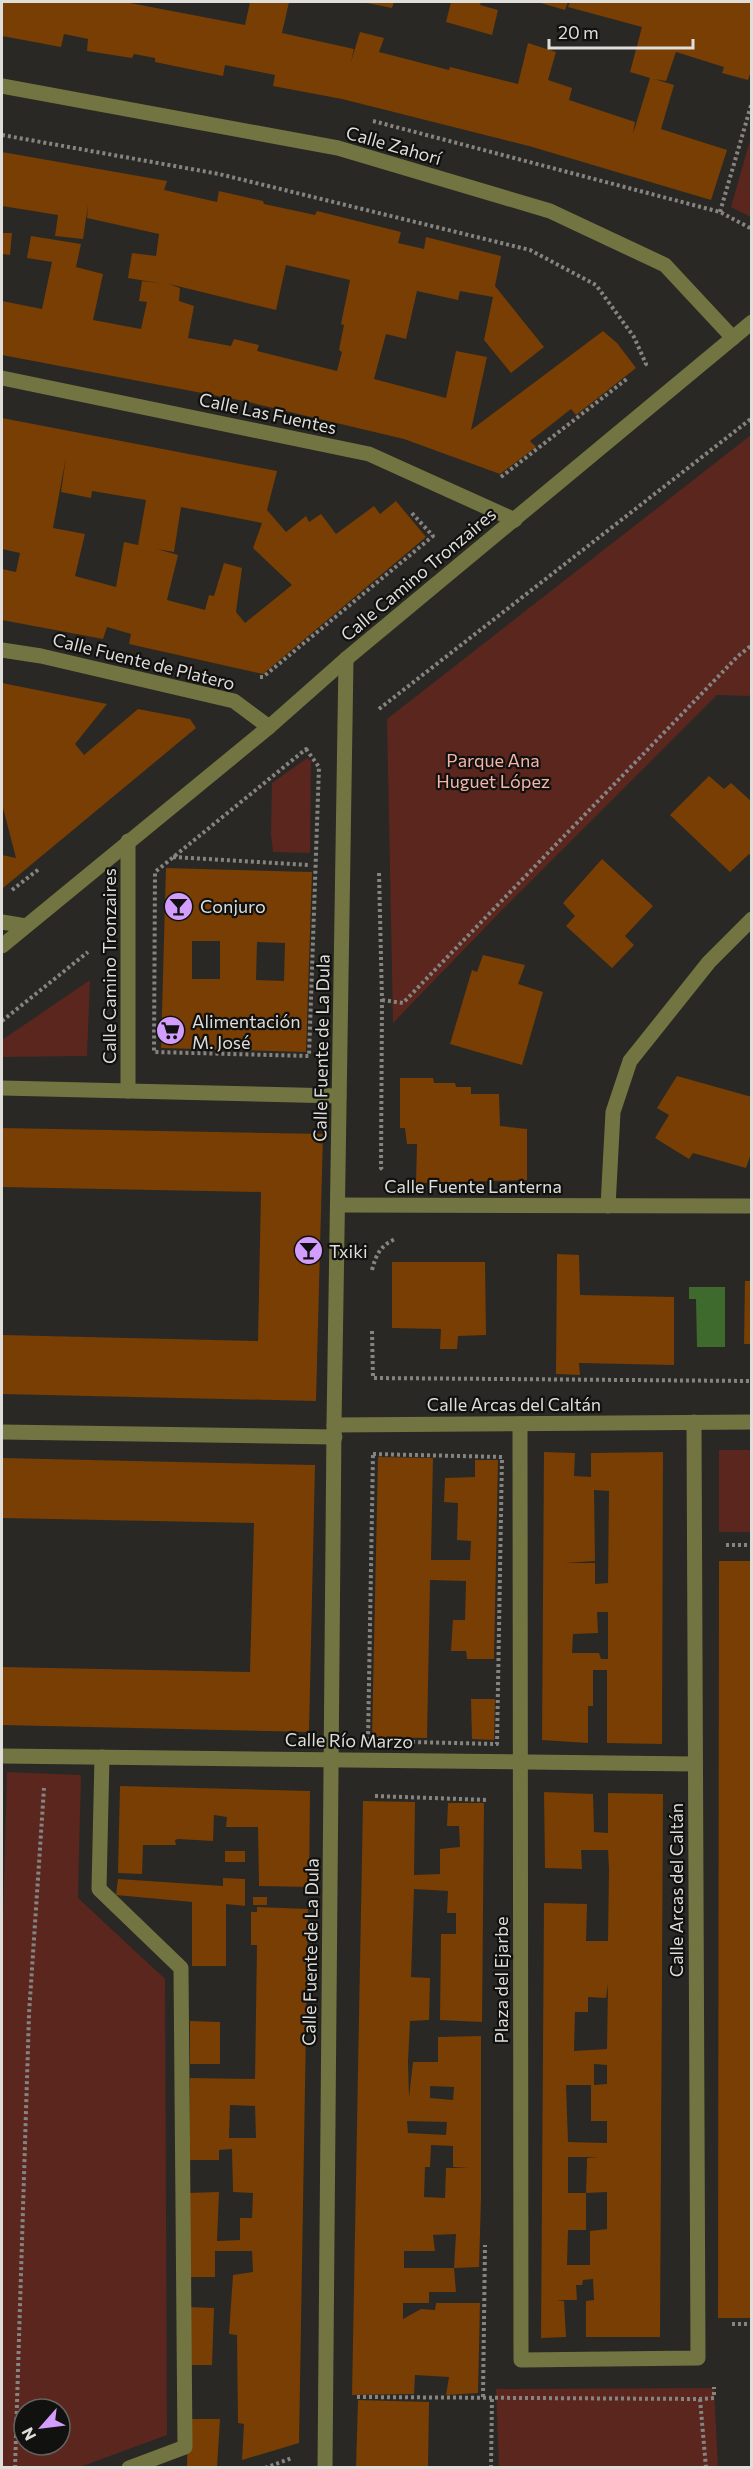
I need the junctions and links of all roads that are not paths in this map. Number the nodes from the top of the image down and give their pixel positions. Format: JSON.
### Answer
{"nodes":[{"id":1,"x":2,"y":86,"type":"edge"},
{"id":2,"x":752,"y":322,"type":"edge"},
{"id":3,"x":752,"y":335,"type":"edge"},
{"id":4,"x":733,"y":338,"type":"junction"},
{"id":5,"x":2,"y":378,"type":"edge"},
{"id":6,"x":514,"y":520,"type":"junction"},
{"id":7,"x":2,"y":650,"type":"edge"},
{"id":8,"x":346,"y":659,"type":"junction"},
{"id":9,"x":269,"y":727,"type":"junction"},
{"id":10,"x":128,"y":841,"type":"junction"},
{"id":11,"x":752,"y":919,"type":"edge"},
{"id":12,"x":2,"y":922,"type":"edge"},
{"id":13,"x":26,"y":926,"type":"junction"},
{"id":14,"x":2,"y":946,"type":"edge"},
{"id":15,"x":2,"y":1088,"type":"edge"},
{"id":16,"x":128,"y":1091,"type":"junction"},
{"id":17,"x":339,"y":1096,"type":"junction"},
{"id":18,"x":338,"y":1205,"type":"junction"},
{"id":19,"x":608,"y":1206,"type":"junction"},
{"id":20,"x":752,"y":1206,"type":"edge"},
{"id":21,"x":694,"y":1422,"type":"junction"},
{"id":22,"x":752,"y":1422,"type":"edge"},
{"id":23,"x":520,"y":1424,"type":"junction"},
{"id":24,"x":335,"y":1431,"type":"junction"},
{"id":25,"x":2,"y":1432,"type":"edge"},
{"id":26,"x":2,"y":1756,"type":"edge"},
{"id":27,"x":102,"y":1757,"type":"junction"},
{"id":28,"x":332,"y":1759,"type":"junction"},
{"id":29,"x":520,"y":1762,"type":"junction"},
{"id":30,"x":695,"y":1764,"type":"junction"},
{"id":31,"x":698,"y":2358,"type":"joint"},
{"id":32,"x":129,"y":2468,"type":"edge"},
{"id":33,"x":325,"y":2468,"type":"edge"}],
"edges":[{"from":1,"to":4,"type":"street","name":"Calle Zahorí"},
{"from":2,"to":4,"type":"street","name":"Calle Camino Tronzaires"},
{"from":3,"to":4,"type":"street"},
{"from":4,"to":6,"type":"street","name":"Calle Camino Tronzaires"},
{"from":5,"to":6,"type":"street","name":"Calle Las Fuentes"},
{"from":6,"to":8,"type":"street","name":"Calle Camino Tronzaires"},
{"from":7,"to":9,"type":"street","name":"Calle Fuente de Platero"},
{"from":8,"to":9,"type":"street","name":"Calle Camino Tronzaires"},
{"from":8,"to":17,"type":"street","name":"Calle Fuente de La Dula"},
{"from":9,"to":10,"type":"street","name":"Calle Camino Tronzaires"},
{"from":10,"to":13,"type":"street","name":"Calle Camino Tronzaires"},
{"from":10,"to":16,"type":"street","name":"Calle Camino Tronzaires"},
{"from":11,"to":19,"type":"street"},
{"from":12,"to":13,"type":"street"},
{"from":13,"to":14,"type":"street","name":"Calle Camino Tronzaires"},
{"from":15,"to":16,"type":"street","name":"Calle Camino Tronzaires"},
{"from":16,"to":17,"type":"street","name":"Calle Camino Tronzaires"},
{"from":17,"to":18,"type":"street","name":"Calle Fuente de La Dula"},
{"from":18,"to":19,"type":"street","name":"Calle Fuente Lanterna"},
{"from":18,"to":24,"type":"street","name":"Calle Fuente de La Dula"},
{"from":19,"to":20,"type":"street","name":"Calle Fuente Lanterna"},
{"from":21,"to":22,"type":"street","name":"Calle Arcas del Caltán"},
{"from":21,"to":23,"type":"street","name":"Calle Arcas del Caltán"},
{"from":21,"to":30,"type":"street","name":"Calle Arcas del Caltán"},
{"from":23,"to":24,"type":"street","name":"Calle Arcas del Caltán"},
{"from":23,"to":29,"type":"street","name":"Plaza del Ejarbe"},
{"from":24,"to":25,"type":"street"},
{"from":24,"to":28,"type":"street","name":"Calle Fuente de La Dula"},
{"from":26,"to":27,"type":"street","name":"Calle Río Marzo"},
{"from":27,"to":28,"type":"street","name":"Calle Río Marzo"},
{"from":27,"to":32,"type":"street"},
{"from":28,"to":29,"type":"street","name":"Calle Río Marzo"},
{"from":28,"to":33,"type":"street","name":"Calle Fuente de La Dula"},
{"from":29,"to":30,"type":"street","name":"Calle Río Marzo"},
{"from":29,"to":31,"type":"street","name":"Plaza del Ejarbe"},
{"from":30,"to":31,"type":"street","name":"Calle Arcas del Caltán"}]}
